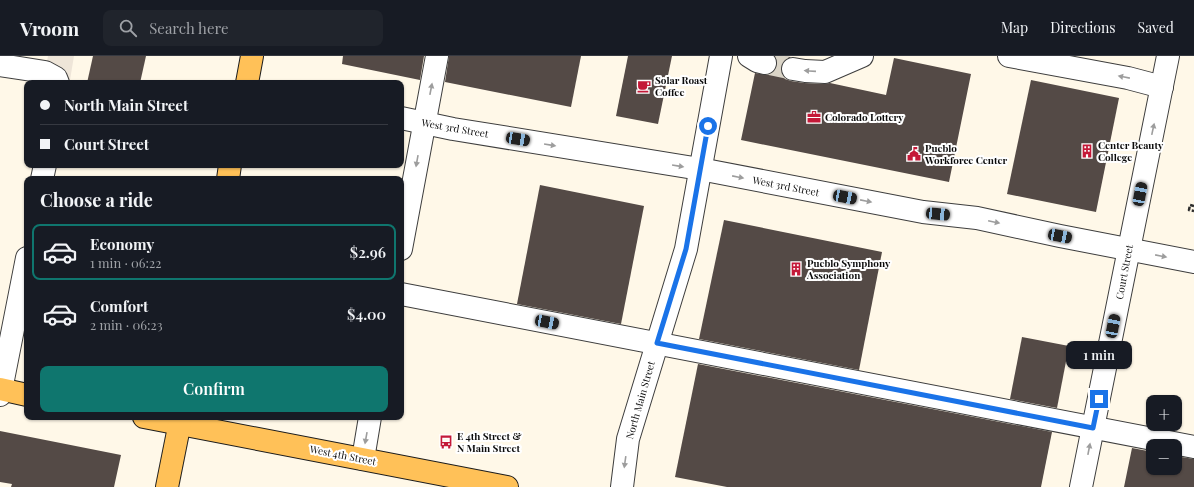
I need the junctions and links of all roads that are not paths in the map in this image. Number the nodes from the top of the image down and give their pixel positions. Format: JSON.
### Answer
{"nodes":[{"id":1,"x":252,"y":56,"type":"edge"},
{"id":2,"x":437,"y":56,"type":"edge"},
{"id":3,"x":721,"y":56,"type":"edge"},
{"id":4,"x":829,"y":56,"type":"edge"},
{"id":5,"x":1009,"y":56,"type":"edge"},
{"id":6,"x":1168,"y":56,"type":"edge"},
{"id":7,"x":857,"y":58,"type":"edge"},
{"id":8,"x":0,"y":65,"type":"edge"},
{"id":9,"x":793,"y":69,"type":"tunnel mouth"},
{"id":10,"x":57,"y":80,"type":"edge"},
{"id":11,"x":248,"y":80,"type":"edge"},
{"id":12,"x":1162,"y":87,"type":"junction"},
{"id":13,"x":404,"y":119,"type":"edge"},
{"id":14,"x":424,"y":123,"type":"junction"},
{"id":15,"x":700,"y":169,"type":"junction"},
{"id":16,"x":404,"y":233,"type":"edge"},
{"id":17,"x":1129,"y":249,"type":"junction"},
{"id":18,"x":1194,"y":262,"type":"edge"},
{"id":19,"x":24,"y":273,"type":"edge"},
{"id":20,"x":404,"y":295,"type":"edge"},
{"id":21,"x":657,"y":343,"type":"junction"},
{"id":22,"x":0,"y":391,"type":"edge"},
{"id":23,"x":24,"y":395,"type":"edge"},
{"id":24,"x":180,"y":420,"type":"edge"},
{"id":25,"x":369,"y":420,"type":"edge"},
{"id":26,"x":1093,"y":428,"type":"junction"},
{"id":27,"x":1194,"y":447,"type":"edge"},
{"id":28,"x":362,"y":459,"type":"junction"},
{"id":29,"x":167,"y":487,"type":"edge"},
{"id":30,"x":507,"y":487,"type":"edge"},
{"id":31,"x":622,"y":487,"type":"edge"},
{"id":32,"x":1081,"y":487,"type":"edge"}],
"edges":[{"from":1,"to":11,"type":"main road"},
{"from":14,"to":2,"type":"street","one_way":true},
{"from":3,"to":15,"type":"street","name":"North Main Street"},
{"from":4,"to":7,"type":"street"},
{"from":12,"to":5,"type":"street","one_way":true},
{"from":6,"to":12,"type":"street","name":"Court Street"},
{"from":7,"to":9,"type":"street","one_way":true},
{"from":8,"to":10,"type":"street"},
{"from":17,"to":12,"type":"street","name":"Court Street","one_way":true},
{"from":13,"to":14,"type":"street","name":"West 3rd Street"},
{"from":14,"to":15,"type":"street","name":"West 3rd Street","one_way":true},
{"from":14,"to":16,"type":"street","one_way":true},
{"from":15,"to":17,"type":"street","name":"West 3rd Street","one_way":true},
{"from":15,"to":21,"type":"street","name":"North Main Street"},
{"from":17,"to":18,"type":"street","name":"West 3rd Street","one_way":true},
{"from":17,"to":26,"type":"street","name":"Court Street"},
{"from":19,"to":22,"type":"street"},
{"from":20,"to":21,"type":"street"},
{"from":21,"to":26,"type":"street"},
{"from":21,"to":31,"type":"street","name":"North Main Street","one_way":true},
{"from":22,"to":23,"type":"main road"},
{"from":24,"to":28,"type":"main road","name":"West 4th Street"},
{"from":24,"to":29,"type":"main road"},
{"from":25,"to":28,"type":"street","one_way":true},
{"from":26,"to":27,"type":"street"},
{"from":32,"to":26,"type":"street","name":"Court Street","one_way":true},
{"from":28,"to":30,"type":"main road","name":"West 4th Street"}]}
